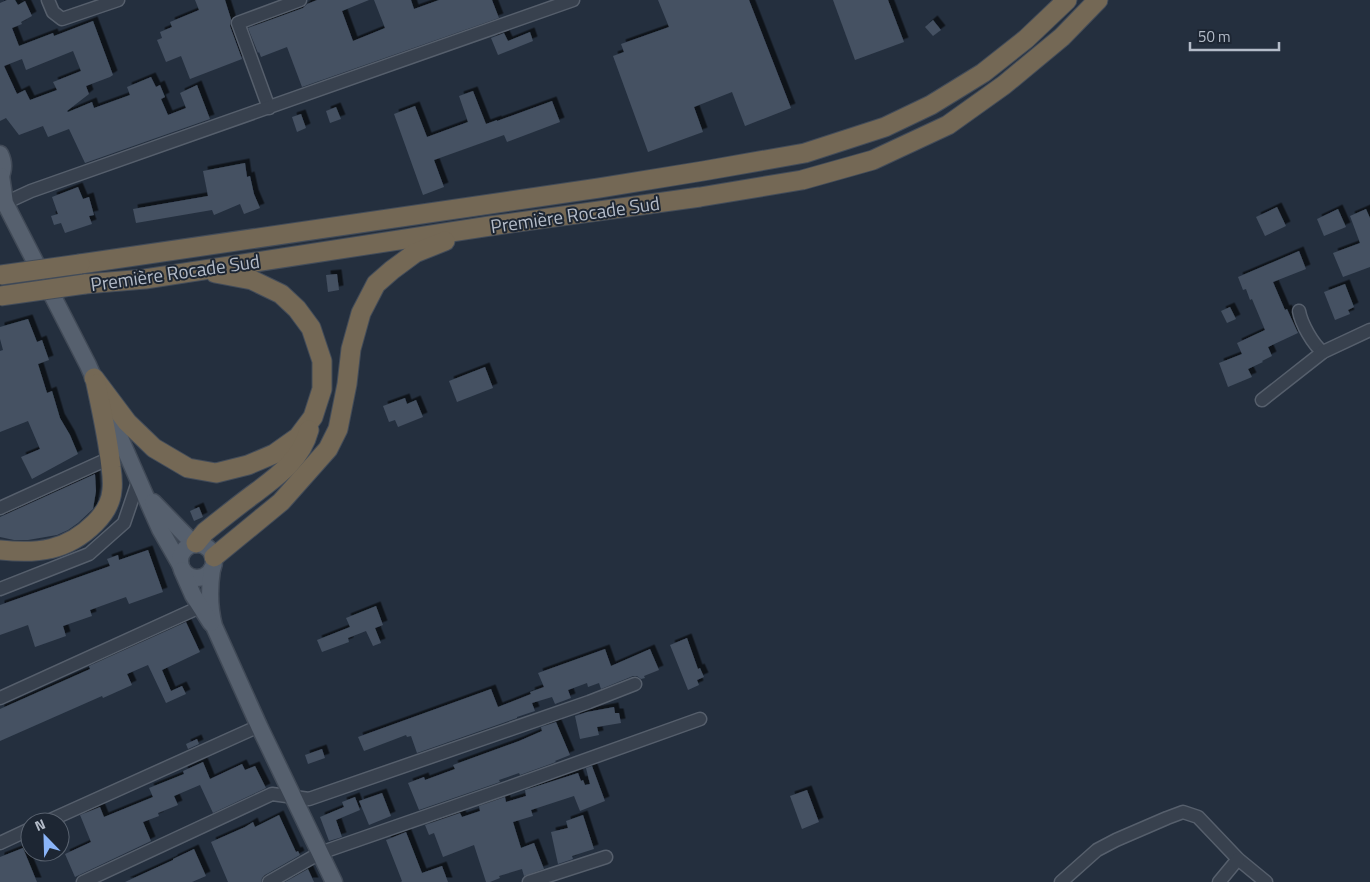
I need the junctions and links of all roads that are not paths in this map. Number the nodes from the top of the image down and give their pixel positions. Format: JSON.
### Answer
{"nodes":[{"id":1,"x":48,"y":0,"type":"edge"},
{"id":2,"x":118,"y":0,"type":"edge"},
{"id":3,"x":300,"y":0,"type":"edge"},
{"id":4,"x":573,"y":0,"type":"edge"},
{"id":5,"x":1067,"y":0,"type":"edge"},
{"id":6,"x":1098,"y":0,"type":"edge"},
{"id":7,"x":269,"y":108,"type":"junction"},
{"id":8,"x":0,"y":154,"type":"edge"},
{"id":9,"x":1,"y":177,"type":"edge"},
{"id":10,"x":2,"y":202,"type":"edge"},
{"id":11,"x":490,"y":226,"type":"junction"},
{"id":12,"x":0,"y":275,"type":"edge"},
{"id":13,"x":144,"y":279,"type":"junction"},
{"id":14,"x":0,"y":296,"type":"edge"},
{"id":15,"x":1299,"y":311,"type":"dead end"},
{"id":16,"x":1370,"y":330,"type":"edge"},
{"id":17,"x":1323,"y":352,"type":"junction"},
{"id":18,"x":94,"y":378,"type":"junction"},
{"id":19,"x":1262,"y":400,"type":"dead end"},
{"id":20,"x":313,"y":417,"type":"junction"},
{"id":21,"x":110,"y":458,"type":"junction"},
{"id":22,"x":142,"y":486,"type":"junction"},
{"id":23,"x":0,"y":508,"type":"edge"},
{"id":24,"x":195,"y":544,"type":"junction"},
{"id":25,"x":0,"y":550,"type":"edge"},
{"id":26,"x":213,"y":563,"type":"junction"},
{"id":27,"x":181,"y":567,"type":"junction"},
{"id":28,"x":0,"y":589,"type":"edge"},
{"id":29,"x":200,"y":607,"type":"junction"},
{"id":30,"x":214,"y":626,"type":"junction"},
{"id":31,"x":635,"y":684,"type":"dead end"},
{"id":32,"x":0,"y":698,"type":"edge"},
{"id":33,"x":700,"y":719,"type":"dead end"},
{"id":34,"x":259,"y":726,"type":"junction"},
{"id":35,"x":292,"y":797,"type":"junction"},
{"id":36,"x":68,"y":812,"type":"edge"},
{"id":37,"x":20,"y":834,"type":"edge"},
{"id":38,"x":0,"y":843,"type":"edge"},
{"id":39,"x":320,"y":853,"type":"junction"},
{"id":40,"x":606,"y":857,"type":"dead end"},
{"id":41,"x":1238,"y":859,"type":"junction"},
{"id":42,"x":83,"y":882,"type":"edge"},
{"id":43,"x":269,"y":882,"type":"edge"},
{"id":44,"x":334,"y":882,"type":"edge"},
{"id":45,"x":529,"y":882,"type":"edge"},
{"id":46,"x":1061,"y":882,"type":"edge"},
{"id":47,"x":1219,"y":882,"type":"edge"},
{"id":48,"x":1266,"y":882,"type":"edge"}],
"edges":[{"from":1,"to":2,"type":"street"},
{"from":3,"to":7,"type":"street"},
{"from":4,"to":7,"type":"street"},
{"from":5,"to":12,"type":"highway","name":"Première Rocade Sud","bridge":true},
{"from":6,"to":11,"type":"highway","name":"Première Rocade Sud"},
{"from":7,"to":10,"type":"street"},
{"from":8,"to":9,"type":"main road"},
{"from":9,"to":10,"type":"main road"},
{"from":10,"to":18,"type":"main road"},
{"from":11,"to":13,"type":"highway","name":"Première Rocade Sud"},
{"from":11,"to":26,"type":"highway"},
{"from":13,"to":14,"type":"highway","name":"Première Rocade Sud","bridge":true},
{"from":13,"to":20,"type":"highway"},
{"from":15,"to":17,"type":"street"},
{"from":16,"to":17,"type":"street"},
{"from":17,"to":19,"type":"street"},
{"from":18,"to":20,"type":"highway"},
{"from":18,"to":21,"type":"highway"},
{"from":18,"to":22,"type":"main road"},
{"from":20,"to":24,"type":"highway"},
{"from":21,"to":23,"type":"street"},
{"from":21,"to":25,"type":"highway"},
{"from":22,"to":24,"type":"main road"},
{"from":22,"to":27,"type":"main road"},
{"from":22,"to":28,"type":"street"},
{"from":24,"to":26,"type":"main road"},
{"from":24,"to":27,"type":"main road"},
{"from":26,"to":27,"type":"main road"},
{"from":26,"to":30,"type":"main road"},
{"from":27,"to":29,"type":"main road"},
{"from":29,"to":30,"type":"main road"},
{"from":29,"to":32,"type":"street"},
{"from":30,"to":34,"type":"main road"},
{"from":31,"to":35,"type":"street"},
{"from":33,"to":39,"type":"street"},
{"from":34,"to":35,"type":"main road"},
{"from":34,"to":36,"type":"street"},
{"from":35,"to":39,"type":"main road"},
{"from":35,"to":42,"type":"street"},
{"from":37,"to":38,"type":"street"},
{"from":39,"to":43,"type":"street"},
{"from":39,"to":44,"type":"main road"},
{"from":40,"to":45,"type":"street"},
{"from":41,"to":46,"type":"street"},
{"from":41,"to":47,"type":"street"},
{"from":41,"to":48,"type":"street"}]}
